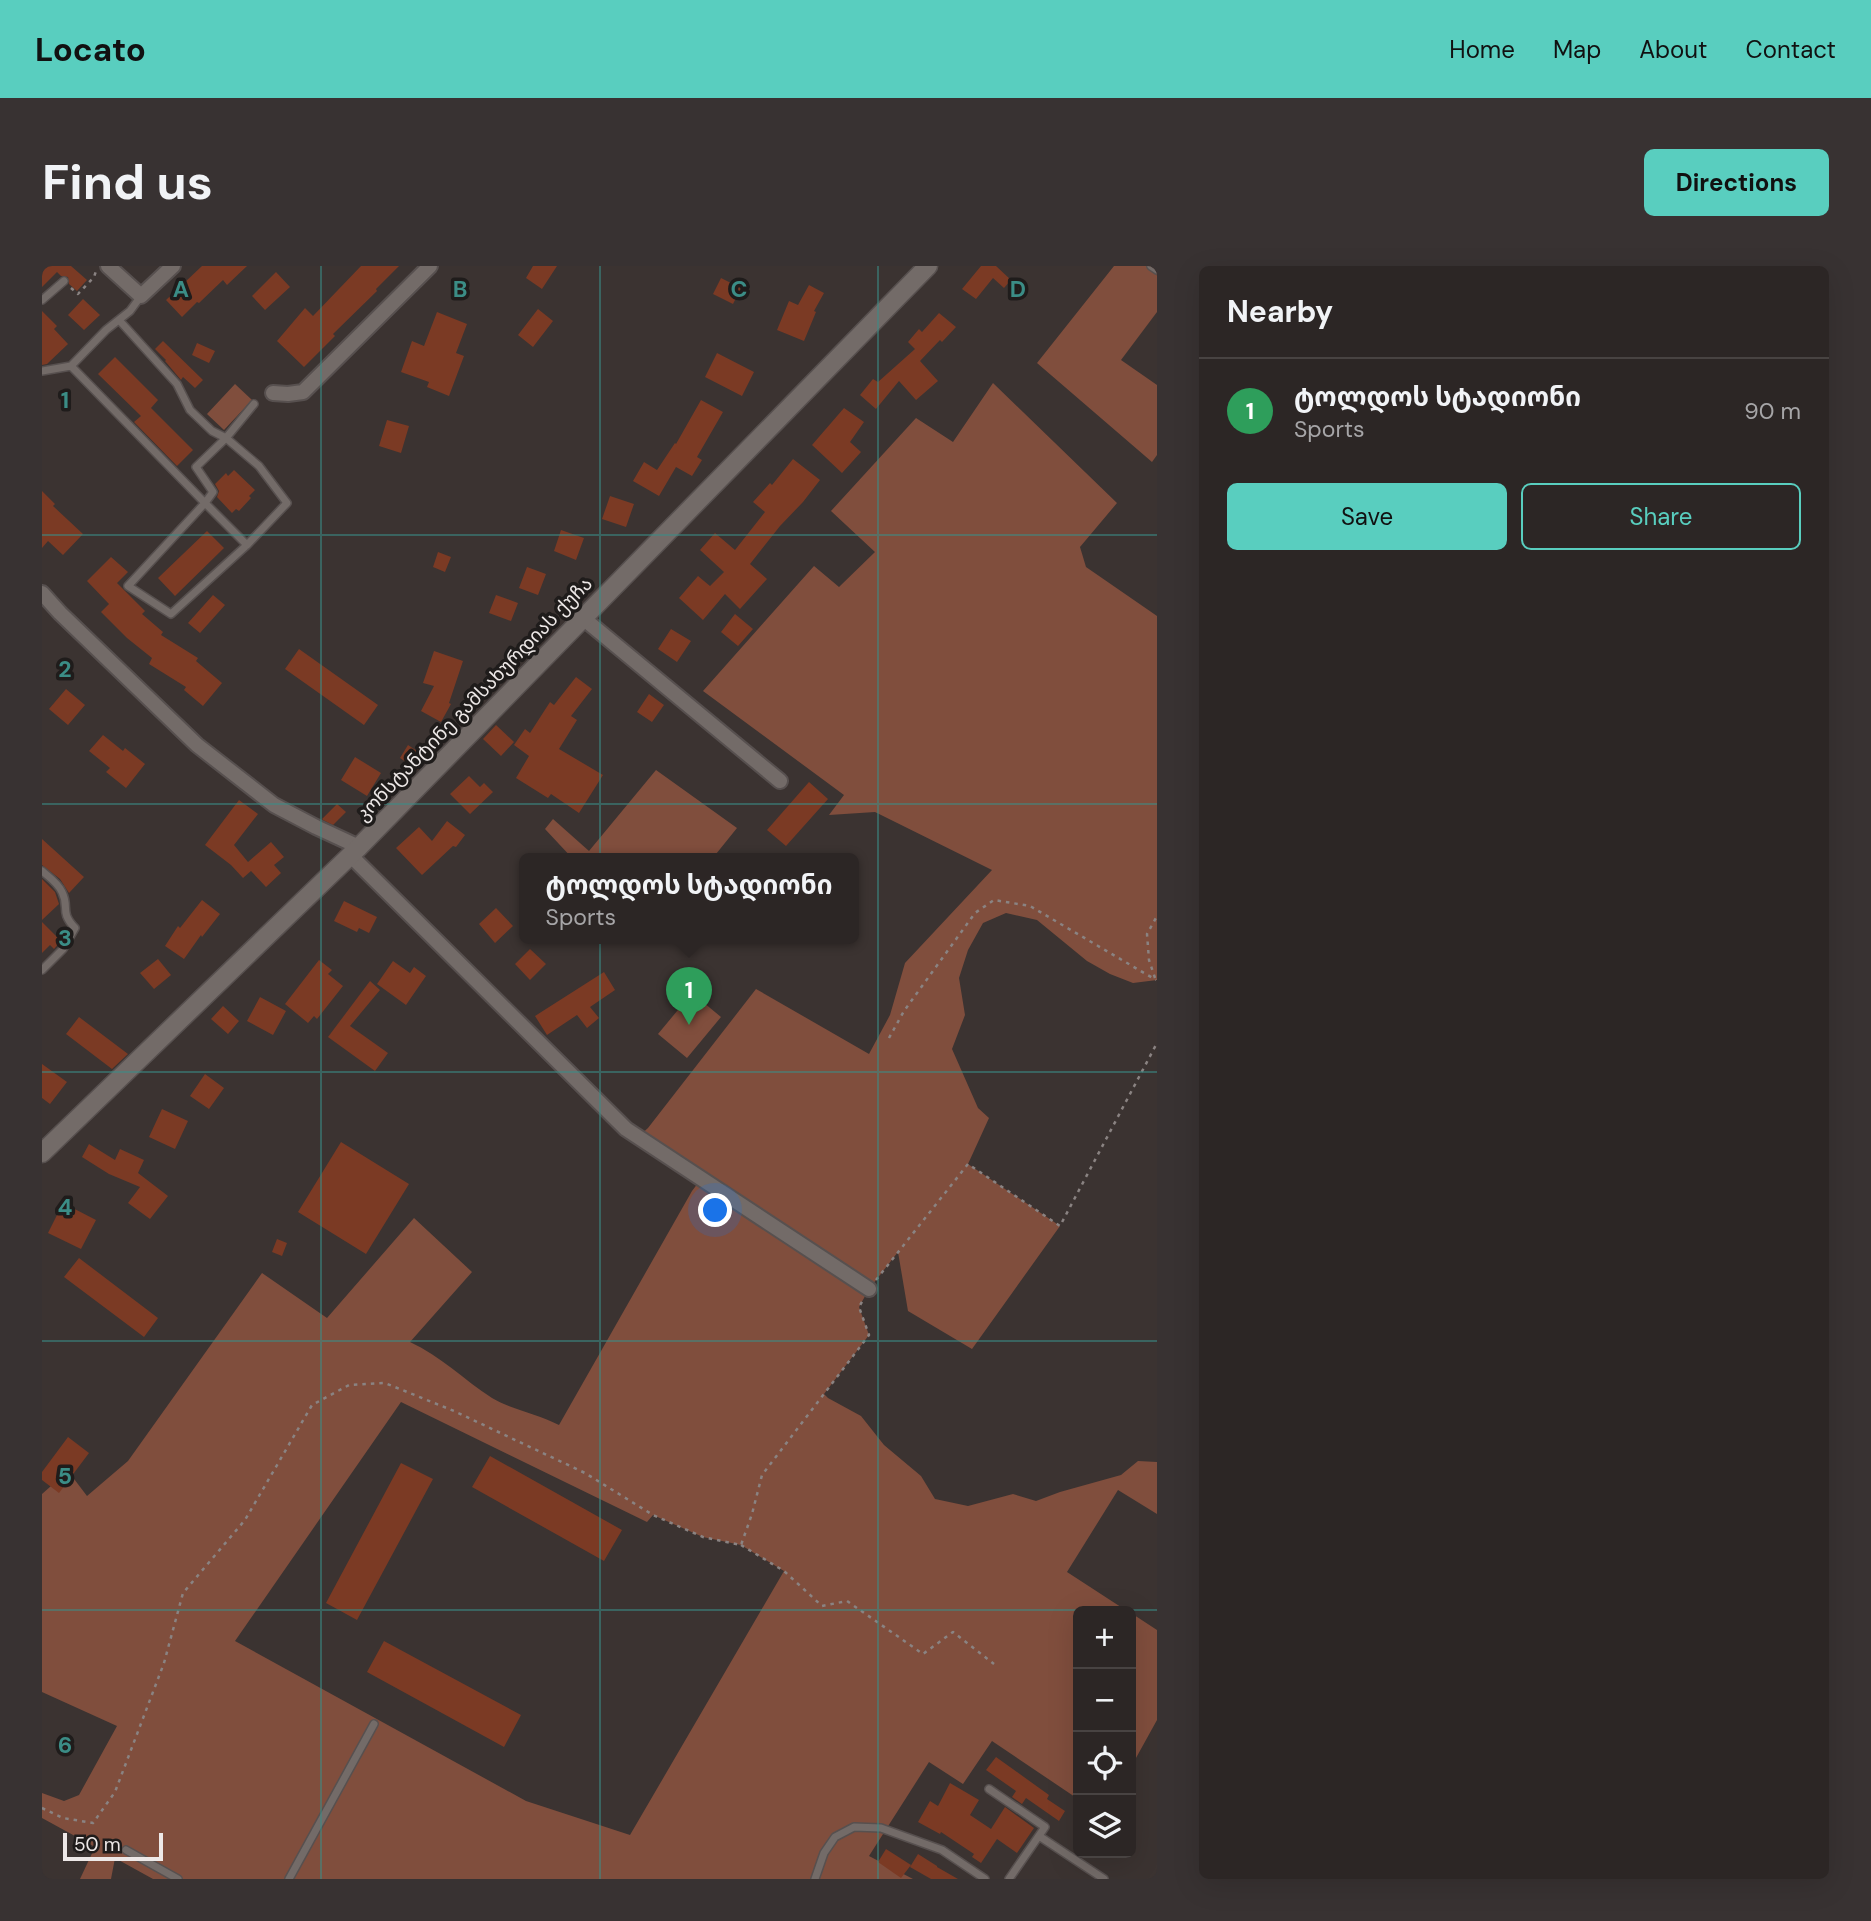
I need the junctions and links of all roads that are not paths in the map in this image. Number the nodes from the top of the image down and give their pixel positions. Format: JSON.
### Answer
{"nodes":[{"id":1,"x":108,"y":266,"type":"edge"},
{"id":2,"x":173,"y":266,"type":"edge"},
{"id":3,"x":430,"y":266,"type":"edge"},
{"id":4,"x":928,"y":266,"type":"edge"},
{"id":5,"x":1151,"y":266,"type":"edge"},
{"id":6,"x":1157,"y":270,"type":"edge"},
{"id":7,"x":64,"y":281,"type":"road end"},
{"id":8,"x":141,"y":296,"type":"junction"},
{"id":9,"x":42,"y":300,"type":"edge"},
{"id":10,"x":119,"y":320,"type":"junction"},
{"id":11,"x":71,"y":366,"type":"junction"},
{"id":12,"x":42,"y":371,"type":"edge"},
{"id":13,"x":273,"y":393,"type":"dead end"},
{"id":14,"x":254,"y":404,"type":"dead end"},
{"id":15,"x":226,"y":438,"type":"junction"},
{"id":16,"x":205,"y":503,"type":"junction"},
{"id":17,"x":247,"y":545,"type":"junction"},
{"id":18,"x":42,"y":593,"type":"edge"},
{"id":19,"x":583,"y":618,"type":"junction"},
{"id":20,"x":780,"y":781,"type":"dead end"},
{"id":21,"x":355,"y":851,"type":"junction"},
{"id":22,"x":42,"y":871,"type":"edge"},
{"id":23,"x":42,"y":970,"type":"edge"},
{"id":24,"x":42,"y":1153,"type":"edge"},
{"id":25,"x":869,"y":1289,"type":"road end"},
{"id":26,"x":374,"y":1724,"type":"dead end"},
{"id":27,"x":989,"y":1789,"type":"dead end"},
{"id":28,"x":1039,"y":1836,"type":"junction"},
{"id":29,"x":126,"y":1850,"type":"dead end"},
{"id":30,"x":178,"y":1879,"type":"edge"},
{"id":31,"x":289,"y":1879,"type":"edge"},
{"id":32,"x":816,"y":1879,"type":"edge"},
{"id":33,"x":985,"y":1879,"type":"edge"},
{"id":34,"x":1009,"y":1879,"type":"edge"},
{"id":35,"x":1104,"y":1879,"type":"edge"}],
"edges":[{"from":1,"to":8,"type":"street"},
{"from":2,"to":8,"type":"street"},
{"from":3,"to":13,"type":"street"},
{"from":4,"to":19,"type":"street","name":"კონსტანტინე გამსახურდიას ქუჩა"},
{"from":5,"to":6,"type":"lane"},
{"from":7,"to":9,"type":"lane"},
{"from":8,"to":10,"type":"lane"},
{"from":10,"to":11,"type":"lane"},
{"from":10,"to":15,"type":"lane"},
{"from":11,"to":12,"type":"lane"},
{"from":11,"to":16,"type":"lane"},
{"from":14,"to":15,"type":"lane"},
{"from":15,"to":16,"type":"lane"},
{"from":15,"to":17,"type":"lane"},
{"from":16,"to":17,"type":"lane"},
{"from":16,"to":17,"type":"lane"},
{"from":18,"to":21,"type":"street"},
{"from":19,"to":20,"type":"street"},
{"from":19,"to":21,"type":"street","name":"კონსტანტინე გამსახურდიას ქუჩა"},
{"from":21,"to":24,"type":"street","name":"კონსტანტინე გამსახურდიას ქუჩა"},
{"from":21,"to":25,"type":"street"},
{"from":22,"to":23,"type":"lane"},
{"from":26,"to":31,"type":"lane"},
{"from":27,"to":28,"type":"lane"},
{"from":28,"to":34,"type":"lane"},
{"from":28,"to":35,"type":"lane"},
{"from":29,"to":30,"type":"lane"},
{"from":32,"to":33,"type":"lane"}]}
